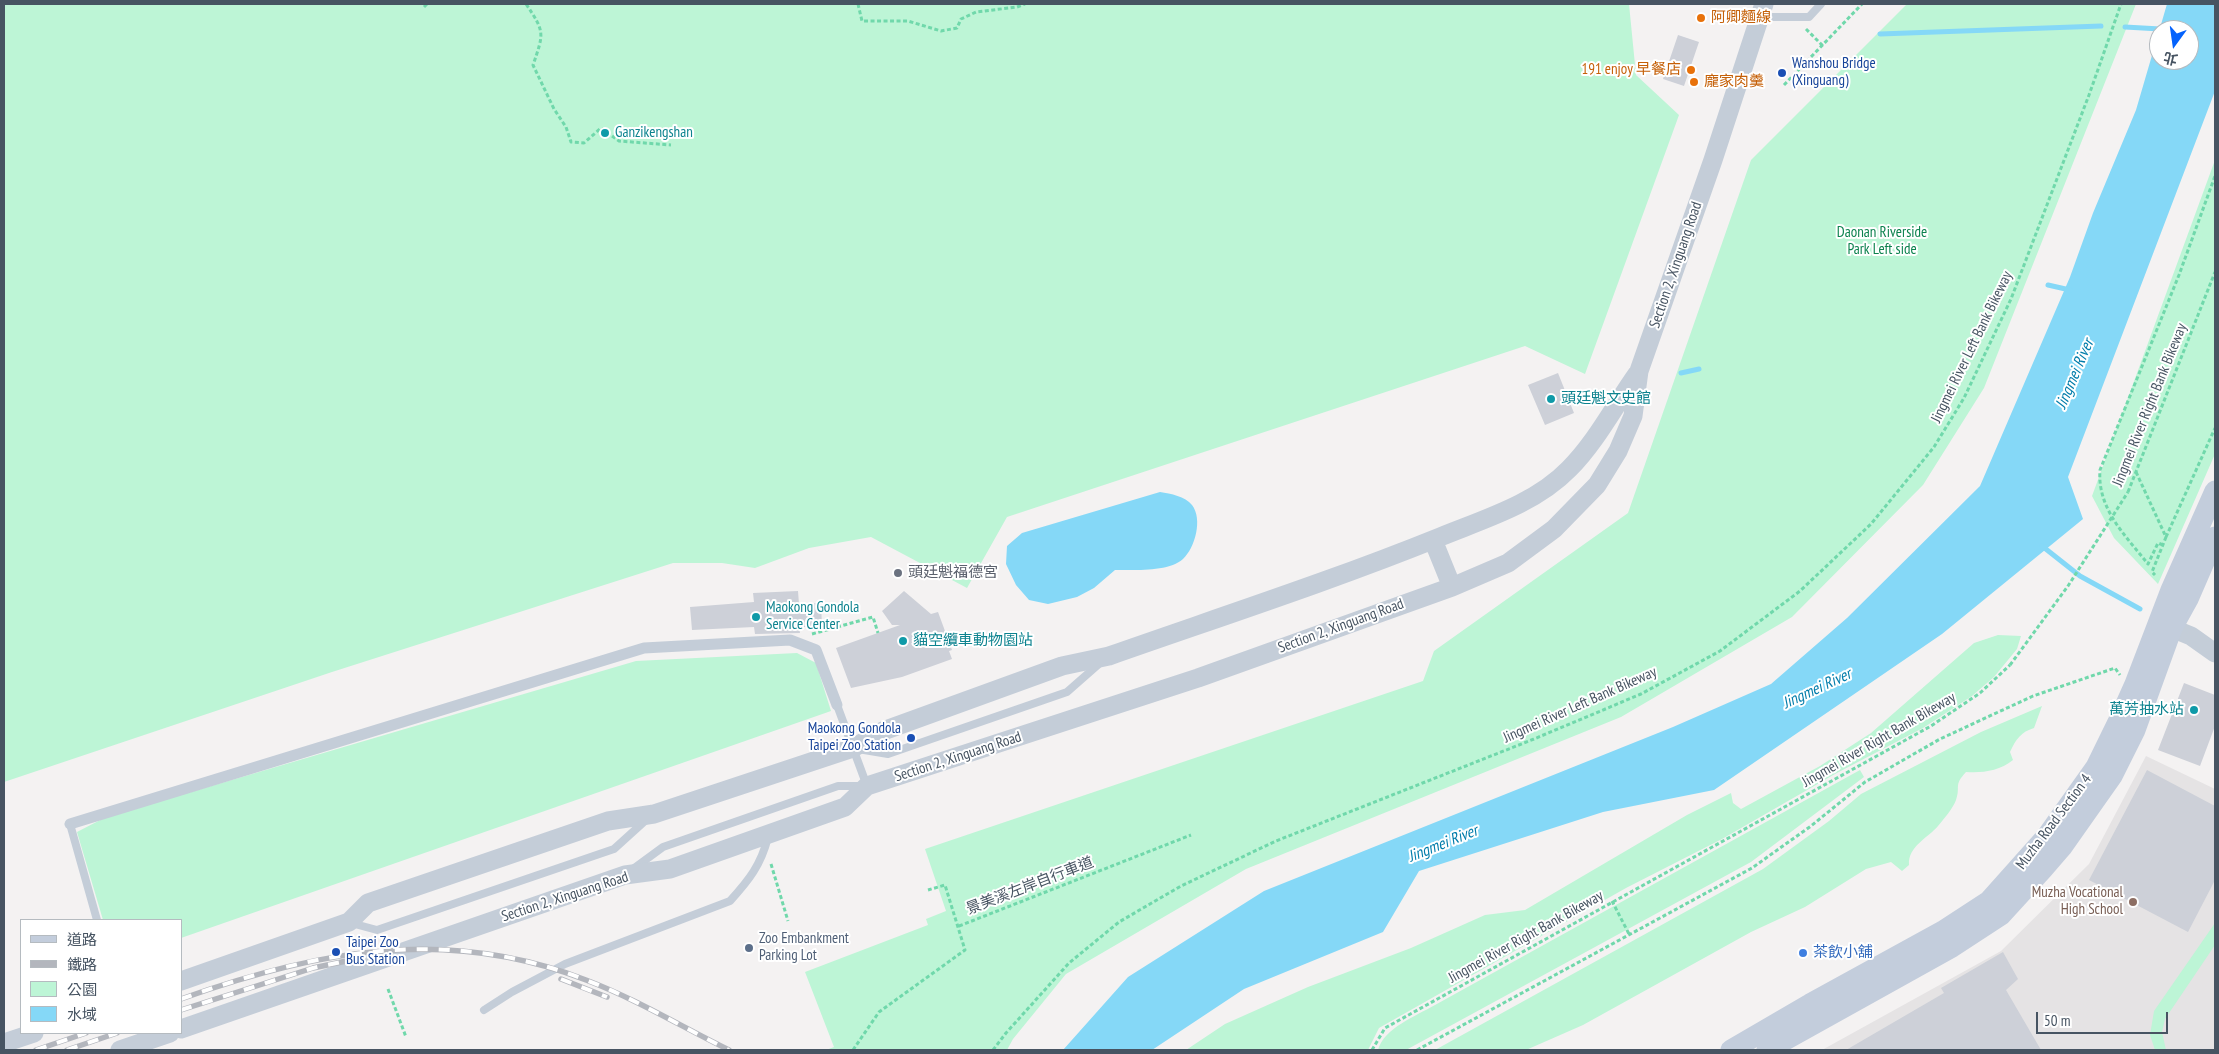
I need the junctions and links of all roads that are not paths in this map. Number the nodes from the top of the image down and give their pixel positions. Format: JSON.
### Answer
{"nodes":[{"id":1,"x":1821,"y":4,"type":"edge"},
{"id":2,"x":1762,"y":11,"type":"edge"},
{"id":3,"x":1639,"y":371,"type":"junction"},
{"id":4,"x":2215,"y":491,"type":"edge"},
{"id":5,"x":2215,"y":538,"type":"edge"},
{"id":6,"x":1433,"y":540,"type":"junction"},
{"id":7,"x":1452,"y":587,"type":"junction"},
{"id":8,"x":2165,"y":626,"type":"junction"},
{"id":9,"x":2215,"y":653,"type":"edge"},
{"id":10,"x":1109,"y":656,"type":"junction"},
{"id":11,"x":837,"y":705,"type":"joint"},
{"id":12,"x":853,"y":748,"type":"junction"},
{"id":13,"x":868,"y":786,"type":"junction"},
{"id":14,"x":654,"y":814,"type":"junction"},
{"id":15,"x":70,"y":824,"type":"joint"},
{"id":16,"x":769,"y":833,"type":"junction"},
{"id":17,"x":625,"y":875,"type":"junction"},
{"id":18,"x":97,"y":919,"type":"edge"},
{"id":19,"x":349,"y":922,"type":"junction"},
{"id":20,"x":182,"y":981,"type":"edge"},
{"id":21,"x":484,"y":1010,"type":"dead end"},
{"id":22,"x":182,"y":1029,"type":"edge"},
{"id":23,"x":31,"y":1034,"type":"edge"},
{"id":24,"x":167,"y":1034,"type":"edge"},
{"id":25,"x":4,"y":1043,"type":"edge"},
{"id":26,"x":120,"y":1050,"type":"edge"},
{"id":27,"x":1731,"y":1050,"type":"edge"},
{"id":28,"x":1767,"y":1050,"type":"edge"}],
"edges":[{"from":1,"to":2,"type":"lane"},
{"from":2,"to":3,"type":"street","name":"Section 2, Xinguang Road"},
{"from":3,"to":6,"type":"street","name":"Section 2, Xinguang Road"},
{"from":3,"to":7,"type":"street","name":"Section 2, Xinguang Road"},
{"from":4,"to":8,"type":"main road","name":"Muzha Road Section 4"},
{"from":5,"to":8,"type":"main road","name":"Muzha Road Section 4"},
{"from":6,"to":7,"type":"street"},
{"from":6,"to":10,"type":"street","name":"Section 2, Xinguang Road"},
{"from":7,"to":13,"type":"street","name":"Section 2, Xinguang Road"},
{"from":8,"to":9,"type":"street"},
{"from":8,"to":27,"type":"main road","name":"Muzha Road Section 4"},
{"from":8,"to":28,"type":"main road","name":"Muzha Road Section 4"},
{"from":10,"to":12,"type":"street","name":"Section 2, Xinguang Road"},
{"from":10,"to":12,"type":"lane"},
{"from":11,"to":12,"type":"lane"},
{"from":11,"to":15,"type":"street"},
{"from":12,"to":13,"type":"lane"},
{"from":12,"to":14,"type":"street","name":"Section 2, Xinguang Road"},
{"from":13,"to":16,"type":"street","name":"Section 2, Xinguang Road"},
{"from":13,"to":17,"type":"lane"},
{"from":14,"to":19,"type":"street","name":"Section 2, Xinguang Road"},
{"from":14,"to":19,"type":"lane"},
{"from":15,"to":18,"type":"lane"},
{"from":16,"to":17,"type":"street","name":"Section 2, Xinguang Road"},
{"from":16,"to":21,"type":"lane"},
{"from":17,"to":22,"type":"street","name":"Section 2, Xinguang Road"},
{"from":19,"to":20,"type":"street","name":"Section 2, Xinguang Road"},
{"from":23,"to":25,"type":"street"},
{"from":24,"to":26,"type":"street"}]}
